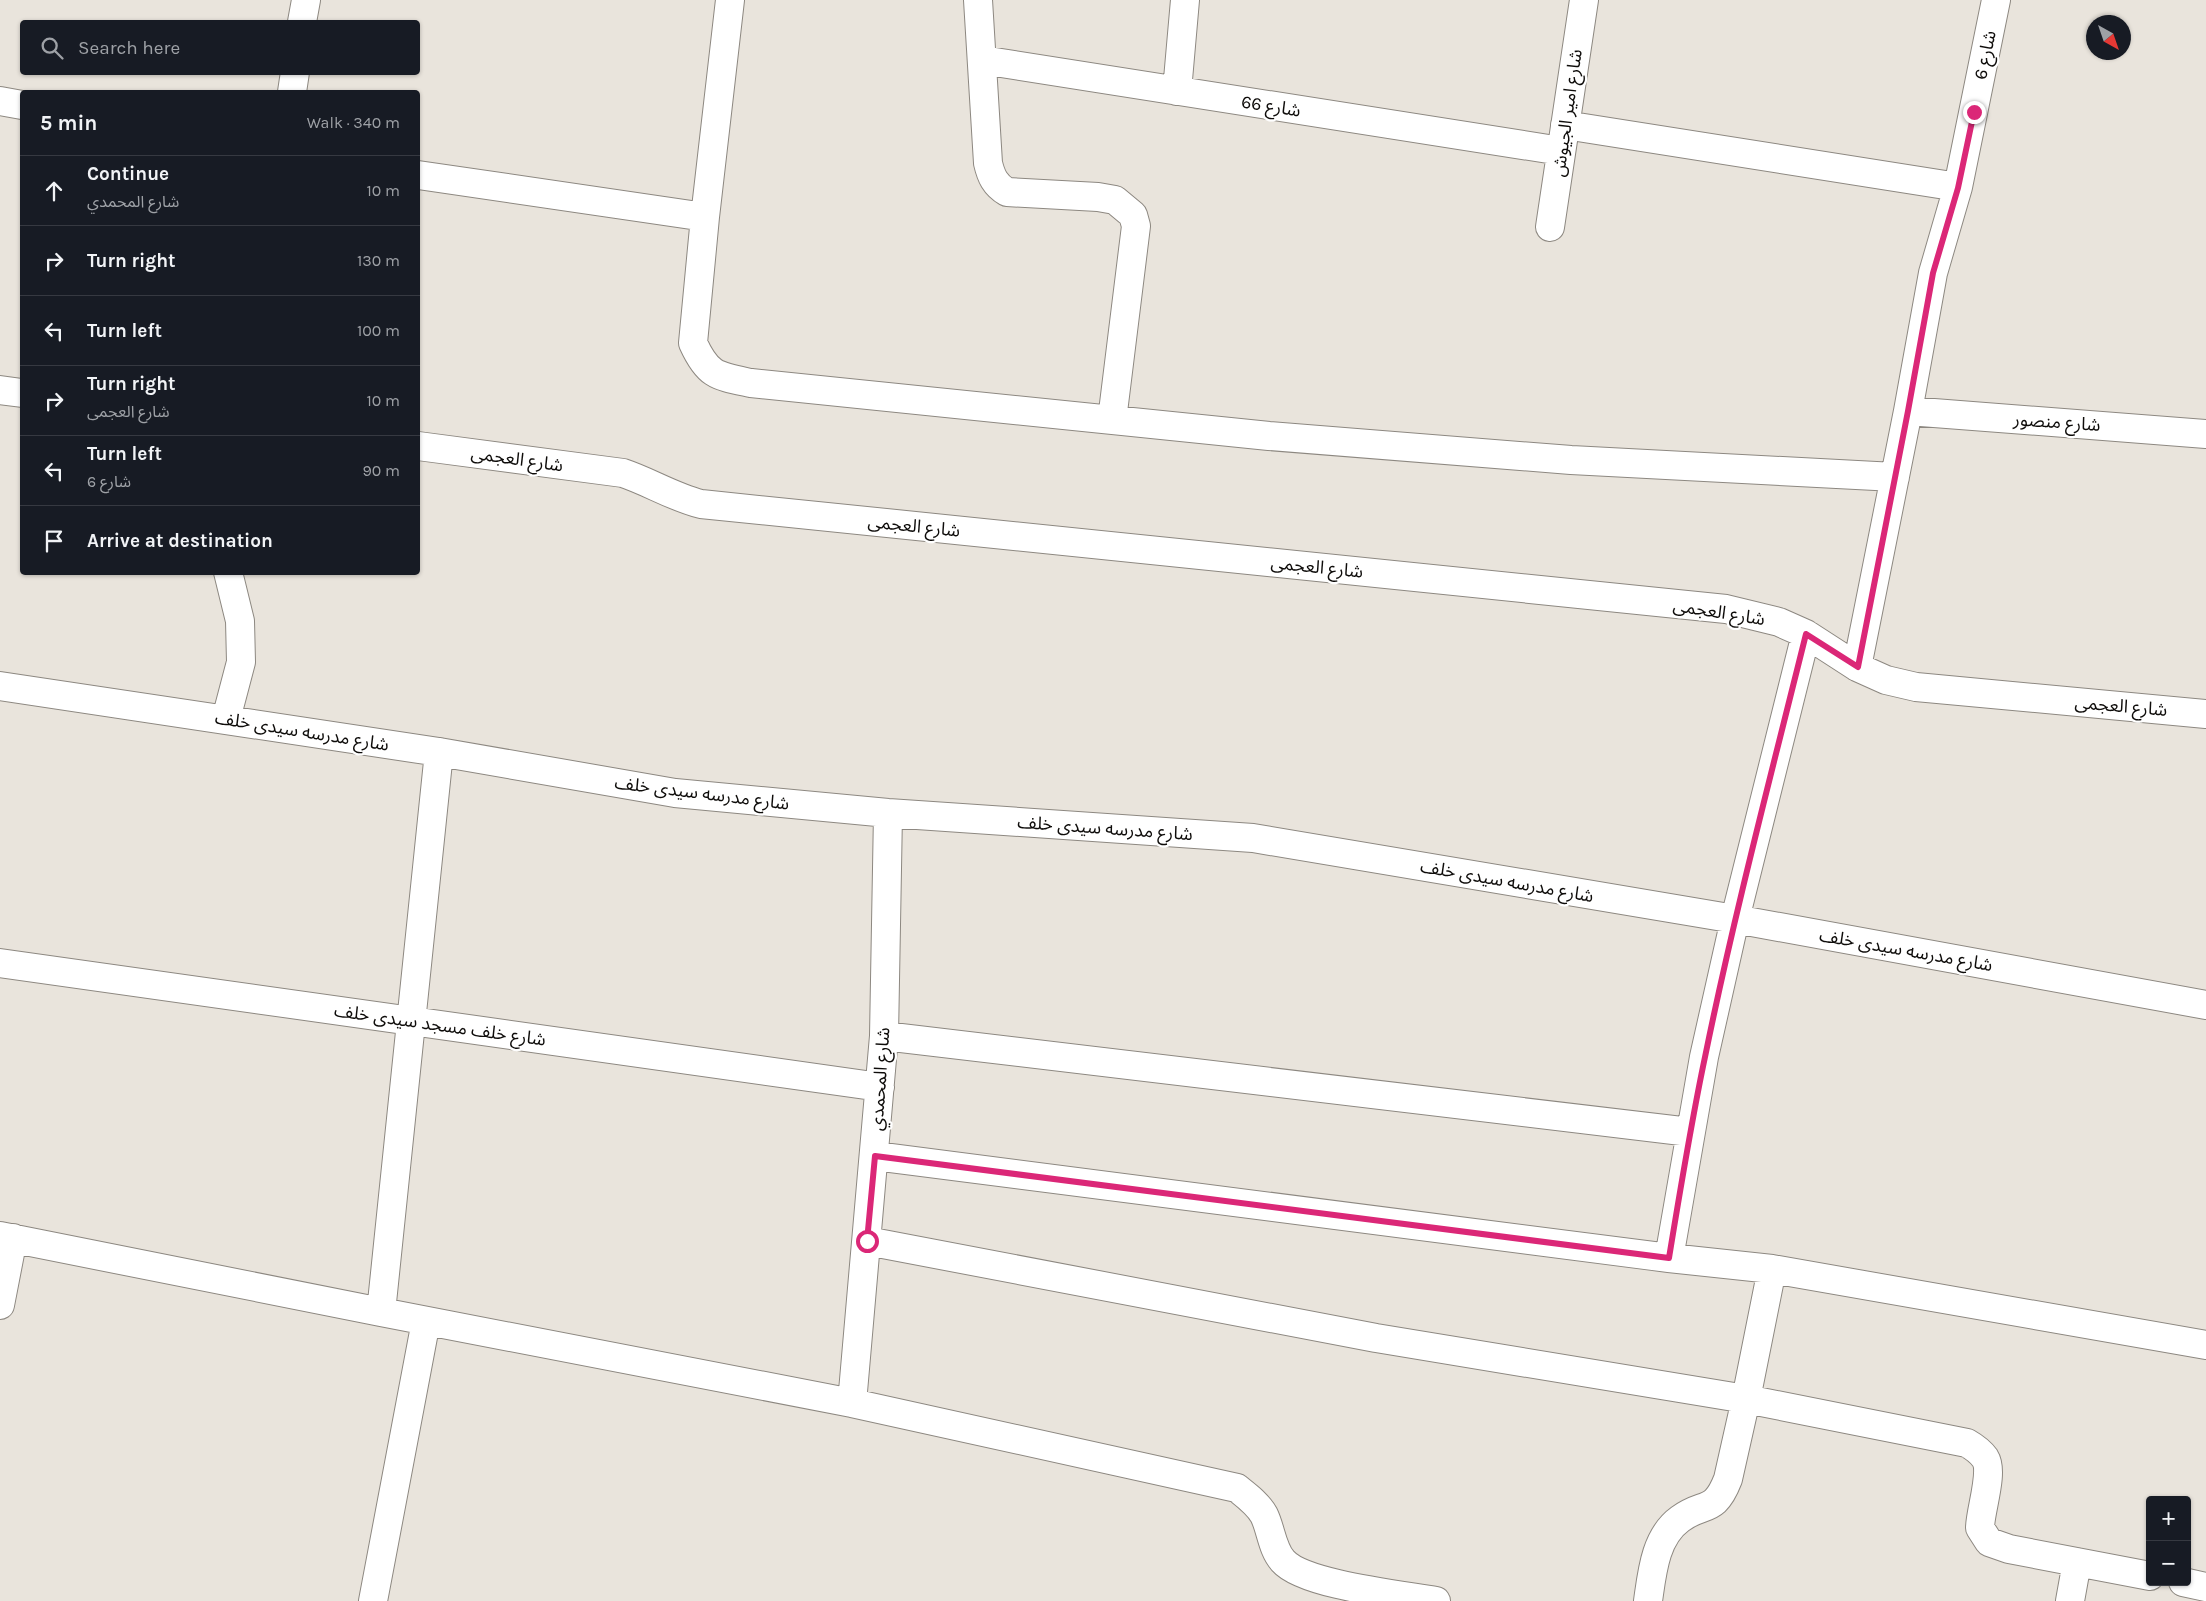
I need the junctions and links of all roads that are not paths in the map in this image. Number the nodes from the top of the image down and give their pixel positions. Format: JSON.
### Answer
{"nodes":[{"id":1,"x":306,"y":0,"type":"edge"},
{"id":2,"x":730,"y":0,"type":"edge"},
{"id":3,"x":978,"y":0,"type":"edge"},
{"id":4,"x":1185,"y":0,"type":"edge"},
{"id":5,"x":1584,"y":0,"type":"edge"},
{"id":6,"x":1996,"y":0,"type":"edge"},
{"id":7,"x":302,"y":20,"type":"edge"},
{"id":8,"x":982,"y":60,"type":"junction"},
{"id":9,"x":295,"y":75,"type":"edge"},
{"id":10,"x":292,"y":90,"type":"edge"},
{"id":11,"x":1177,"y":91,"type":"junction"},
{"id":12,"x":0,"y":101,"type":"edge"},
{"id":13,"x":20,"y":105,"type":"edge"},
{"id":14,"x":1563,"y":138,"type":"junction"},
{"id":15,"x":420,"y":175,"type":"edge"},
{"id":16,"x":1958,"y":188,"type":"junction"},
{"id":17,"x":705,"y":217,"type":"junction"},
{"id":18,"x":1550,"y":226,"type":"dead end"},
{"id":19,"x":0,"y":390,"type":"edge"},
{"id":20,"x":20,"y":393,"type":"edge"},
{"id":21,"x":1908,"y":411,"type":"junction"},
{"id":22,"x":1112,"y":420,"type":"junction"},
{"id":23,"x":2206,"y":434,"type":"edge"},
{"id":24,"x":420,"y":446,"type":"edge"},
{"id":25,"x":1895,"y":477,"type":"junction"},
{"id":26,"x":229,"y":575,"type":"edge"},
{"id":27,"x":1806,"y":634,"type":"junction"},
{"id":28,"x":1858,"y":667,"type":"junction"},
{"id":29,"x":0,"y":686,"type":"edge"},
{"id":30,"x":2206,"y":714,"type":"edge"},
{"id":31,"x":226,"y":719,"type":"junction"},
{"id":32,"x":439,"y":752,"type":"junction"},
{"id":33,"x":888,"y":813,"type":"junction"},
{"id":34,"x":1735,"y":919,"type":"junction"},
{"id":35,"x":0,"y":963,"type":"edge"},
{"id":36,"x":2206,"y":1005,"type":"edge"},
{"id":37,"x":412,"y":1021,"type":"junction"},
{"id":38,"x":884,"y":1036,"type":"junction"},
{"id":39,"x":880,"y":1088,"type":"junction"},
{"id":40,"x":1690,"y":1132,"type":"junction"},
{"id":41,"x":875,"y":1156,"type":"junction"},
{"id":42,"x":7,"y":1237,"type":"edge"},
{"id":43,"x":867,"y":1241,"type":"junction"},
{"id":44,"x":1669,"y":1258,"type":"junction"},
{"id":45,"x":1772,"y":1268,"type":"junction"},
{"id":46,"x":0,"y":1305,"type":"edge"},
{"id":47,"x":381,"y":1312,"type":"junction"},
{"id":48,"x":426,"y":1321,"type":"junction"},
{"id":49,"x":2206,"y":1345,"type":"edge"},
{"id":50,"x":1746,"y":1399,"type":"junction"},
{"id":51,"x":852,"y":1403,"type":"junction"},
{"id":52,"x":2076,"y":1562,"type":"junction"},
{"id":53,"x":2146,"y":1575,"type":"edge"},
{"id":54,"x":2191,"y":1584,"type":"edge"},
{"id":55,"x":2206,"y":1587,"type":"edge"},
{"id":56,"x":373,"y":1601,"type":"edge"},
{"id":57,"x":1436,"y":1601,"type":"edge"},
{"id":58,"x":1648,"y":1601,"type":"edge"},
{"id":59,"x":2070,"y":1601,"type":"edge"}],
"edges":[{"from":1,"to":7,"type":"street"},
{"from":2,"to":17,"type":"street"},
{"from":3,"to":8,"type":"street"},
{"from":4,"to":11,"type":"street"},
{"from":5,"to":14,"type":"street","name":"شارع امير الجيوش"},
{"from":6,"to":16,"type":"street","name":"شارع 6"},
{"from":8,"to":11,"type":"street","name":"شارع 66"},
{"from":8,"to":22,"type":"street"},
{"from":9,"to":10,"type":"street"},
{"from":11,"to":14,"type":"street","name":"شارع 66"},
{"from":12,"to":13,"type":"street"},
{"from":14,"to":16,"type":"street","name":"شارع 66"},
{"from":14,"to":18,"type":"street","name":"شارع امير الجيوش"},
{"from":15,"to":17,"type":"street"},
{"from":16,"to":21,"type":"street","name":"شارع 6"},
{"from":17,"to":22,"type":"street"},
{"from":19,"to":20,"type":"street"},
{"from":21,"to":23,"type":"street","name":"شارع منصور"},
{"from":21,"to":25,"type":"street","name":"شارع 6"},
{"from":22,"to":25,"type":"street"},
{"from":24,"to":27,"type":"street","name":"شارع العجمى"},
{"from":25,"to":28,"type":"street","name":"شارع 6"},
{"from":26,"to":31,"type":"street"},
{"from":27,"to":28,"type":"street","name":"شارع العجمى"},
{"from":27,"to":34,"type":"street"},
{"from":28,"to":30,"type":"street","name":"شارع العجمى"},
{"from":29,"to":31,"type":"street","name":"شارع مدرسه سيدى خلف"},
{"from":31,"to":32,"type":"street","name":"شارع مدرسه سيدى خلف"},
{"from":32,"to":33,"type":"street","name":"شارع مدرسه سيدى خلف"},
{"from":32,"to":37,"type":"street"},
{"from":33,"to":34,"type":"street","name":"شارع مدرسه سيدى خلف"},
{"from":33,"to":38,"type":"street","name":"شارع المحمدي"},
{"from":34,"to":36,"type":"street","name":"شارع مدرسه سيدى خلف"},
{"from":34,"to":40,"type":"street"},
{"from":35,"to":37,"type":"street","name":"شارع خلف مسجد سيدى خلف"},
{"from":37,"to":39,"type":"street","name":"شارع خلف مسجد سيدى خلف"},
{"from":37,"to":47,"type":"street"},
{"from":38,"to":39,"type":"street","name":"شارع المحمدي"},
{"from":38,"to":40,"type":"street"},
{"from":39,"to":41,"type":"street","name":"شارع المحمدي"},
{"from":40,"to":44,"type":"street"},
{"from":41,"to":43,"type":"street","name":"شارع المحمدي"},
{"from":41,"to":44,"type":"street"},
{"from":42,"to":46,"type":"street"},
{"from":42,"to":47,"type":"street"},
{"from":43,"to":50,"type":"street"},
{"from":43,"to":51,"type":"street","name":"شارع المحمدي"},
{"from":44,"to":45,"type":"street"},
{"from":45,"to":49,"type":"street"},
{"from":45,"to":50,"type":"street"},
{"from":47,"to":48,"type":"street"},
{"from":48,"to":51,"type":"street"},
{"from":48,"to":56,"type":"street"},
{"from":50,"to":52,"type":"street"},
{"from":50,"to":58,"type":"street"},
{"from":51,"to":57,"type":"street"},
{"from":52,"to":53,"type":"street"},
{"from":52,"to":59,"type":"street"},
{"from":54,"to":55,"type":"street"}]}
